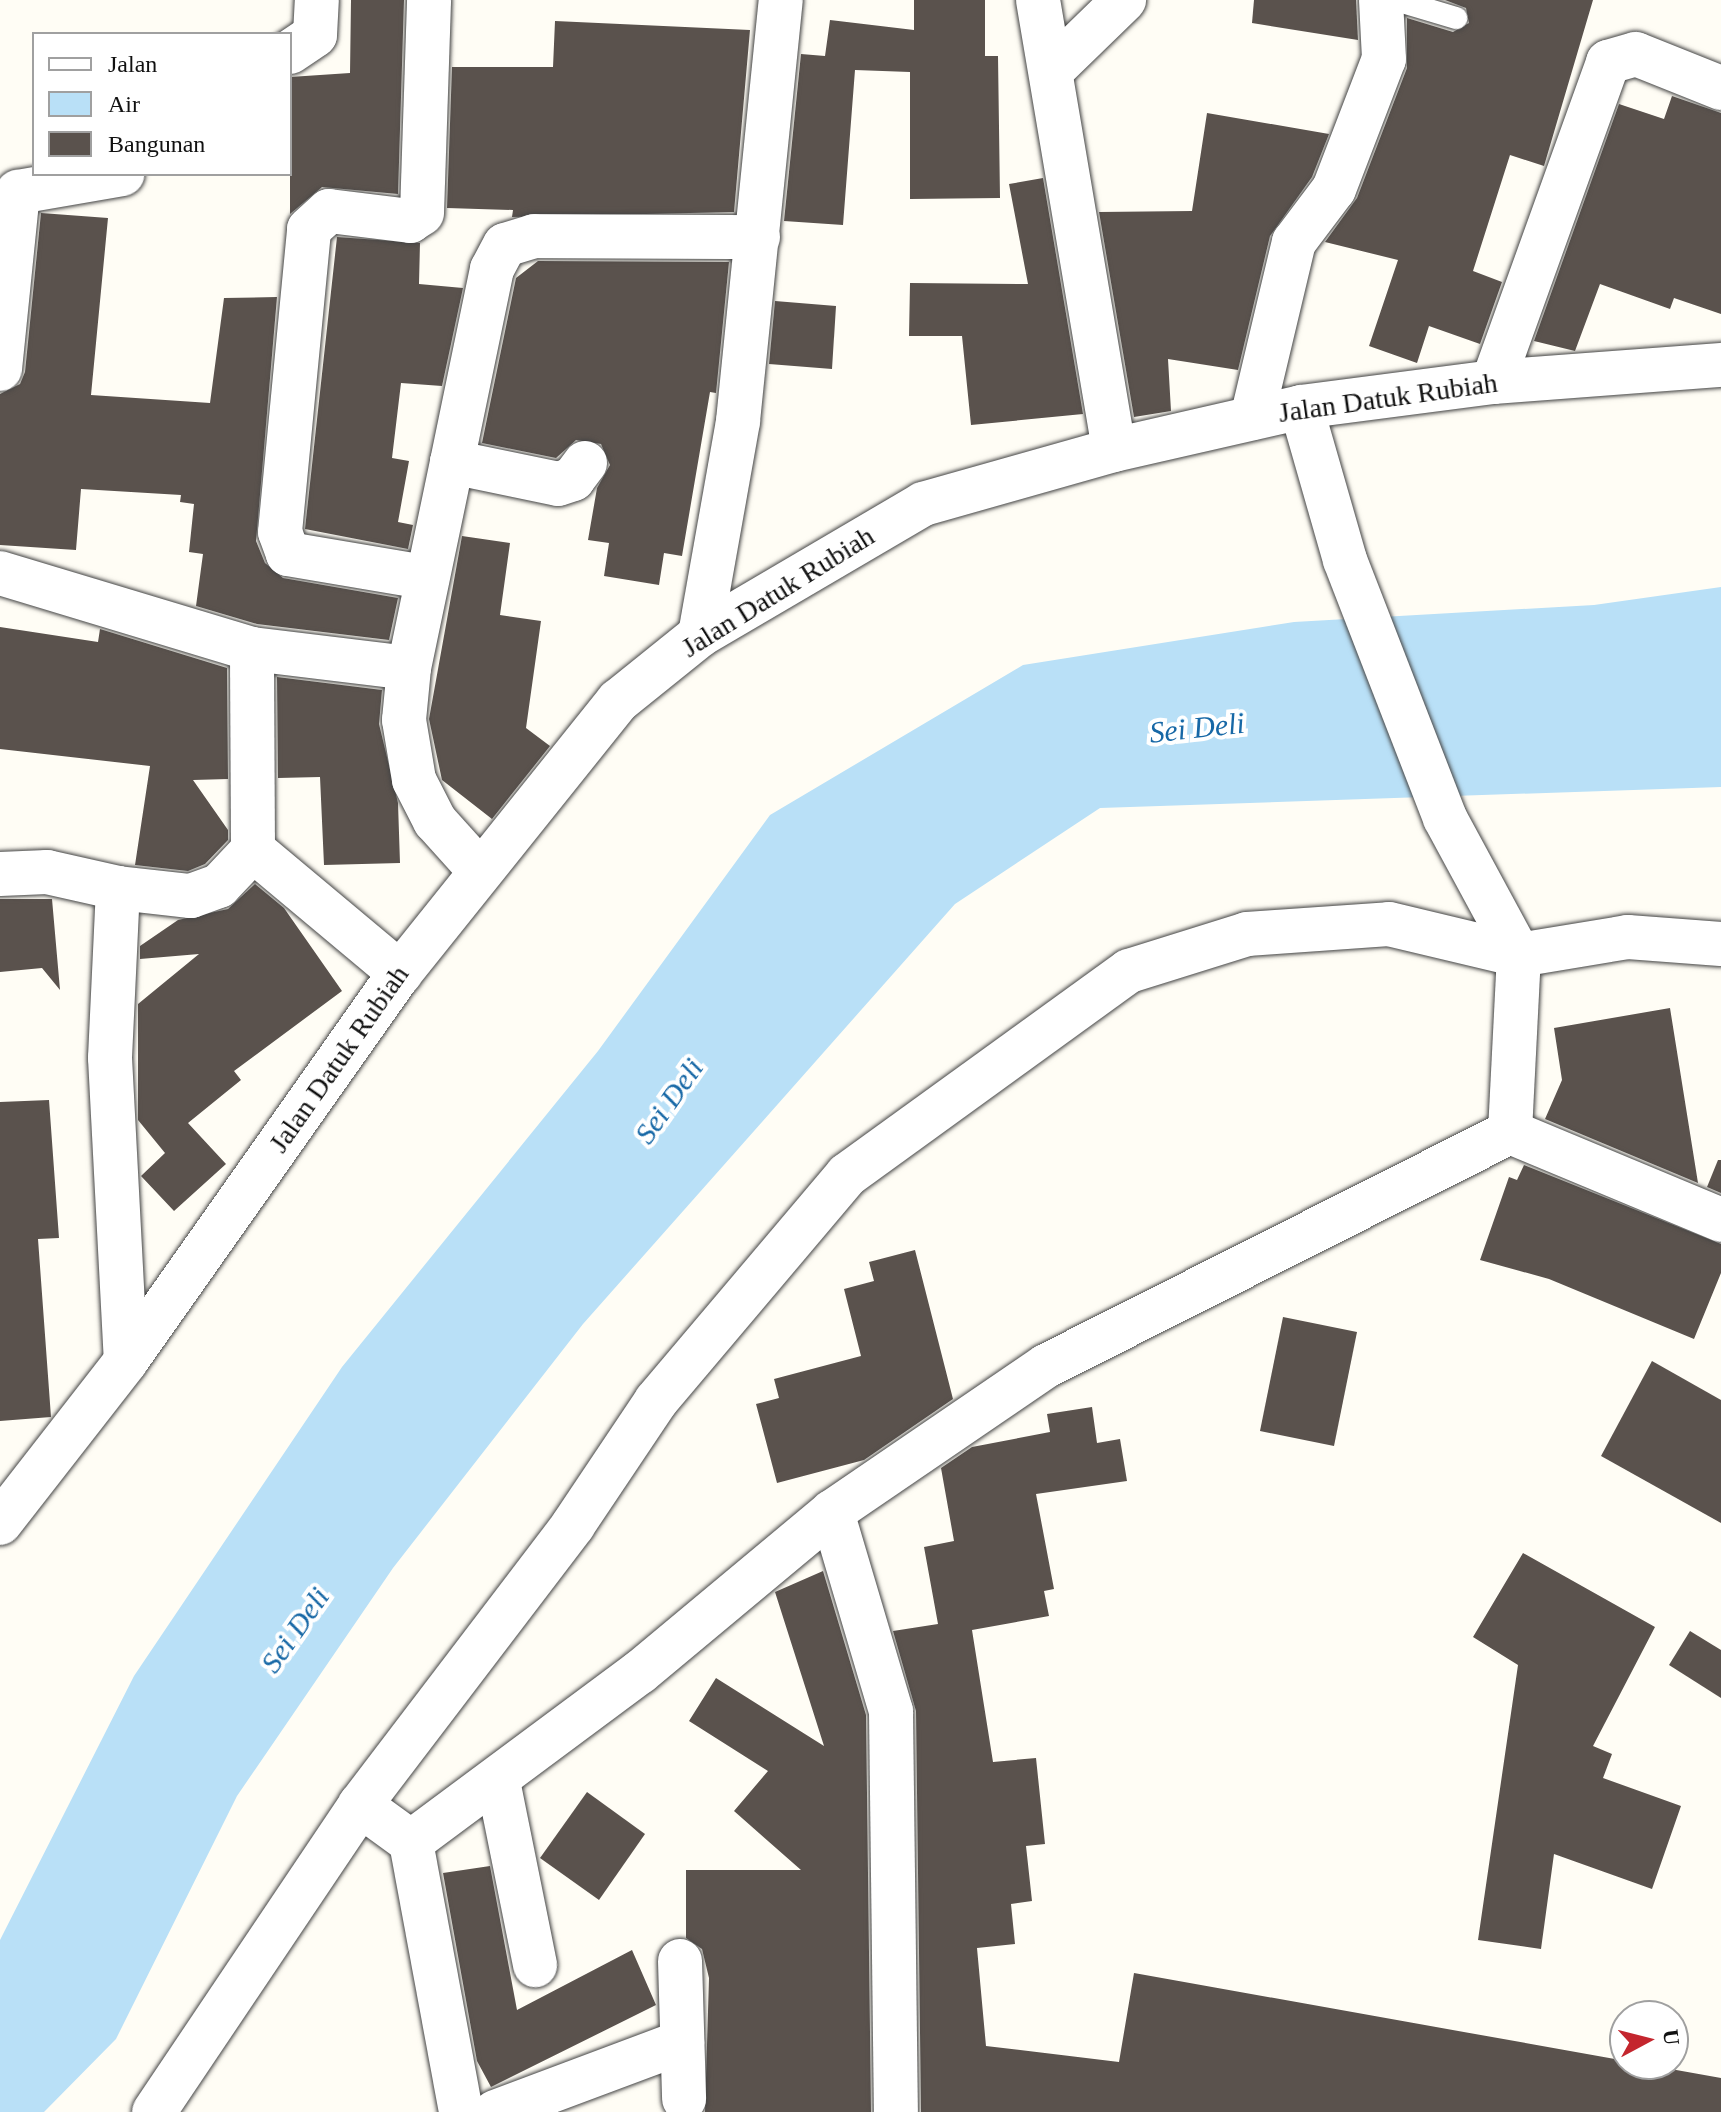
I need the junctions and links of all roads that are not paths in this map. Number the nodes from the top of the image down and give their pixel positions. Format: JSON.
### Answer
{"nodes":[{"id":1,"x":317,"y":0,"type":"edge"},
{"id":2,"x":429,"y":0,"type":"edge"},
{"id":3,"x":781,"y":0,"type":"edge"},
{"id":4,"x":1038,"y":0,"type":"edge"},
{"id":5,"x":1124,"y":0,"type":"edge"},
{"id":6,"x":1381,"y":0,"type":"edge"},
{"id":7,"x":1396,"y":0,"type":"edge"},
{"id":8,"x":1456,"y":18,"type":"dead end"},
{"id":9,"x":292,"y":51,"type":"edge"},
{"id":10,"x":1051,"y":71,"type":"junction"},
{"id":11,"x":1721,"y":88,"type":"edge"},
{"id":12,"x":110,"y":176,"type":"edge"},
{"id":13,"x":758,"y":237,"type":"junction"},
{"id":14,"x":1721,"y":365,"type":"edge"},
{"id":15,"x":0,"y":369,"type":"edge"},
{"id":16,"x":1493,"y":382,"type":"junction"},
{"id":17,"x":1301,"y":407,"type":"junction"},
{"id":18,"x":1252,"y":418,"type":"junction"},
{"id":19,"x":1114,"y":450,"type":"junction"},
{"id":20,"x":452,"y":462,"type":"junction"},
{"id":21,"x":585,"y":463,"type":"dead end"},
{"id":22,"x":0,"y":573,"type":"edge"},
{"id":23,"x":424,"y":577,"type":"junction"},
{"id":24,"x":700,"y":635,"type":"junction"},
{"id":25,"x":252,"y":649,"type":"junction"},
{"id":26,"x":409,"y":668,"type":"junction"},
{"id":27,"x":253,"y":850,"type":"junction"},
{"id":28,"x":480,"y":871,"type":"junction"},
{"id":29,"x":0,"y":874,"type":"edge"},
{"id":30,"x":118,"y":888,"type":"junction"},
{"id":31,"x":1721,"y":944,"type":"edge"},
{"id":32,"x":1519,"y":955,"type":"junction"},
{"id":33,"x":400,"y":973,"type":"junction"},
{"id":34,"x":1510,"y":1132,"type":"junction"},
{"id":35,"x":1721,"y":1220,"type":"edge"},
{"id":36,"x":126,"y":1361,"type":"junction"},
{"id":37,"x":832,"y":1512,"type":"junction"},
{"id":38,"x":0,"y":1523,"type":"edge"},
{"id":39,"x":498,"y":1781,"type":"junction"},
{"id":40,"x":360,"y":1805,"type":"junction"},
{"id":41,"x":411,"y":1842,"type":"junction"},
{"id":42,"x":680,"y":1961,"type":"dead end"},
{"id":43,"x":535,"y":1965,"type":"dead end"},
{"id":44,"x":682,"y":2042,"type":"junction"},
{"id":45,"x":684,"y":2099,"type":"dead end"},
{"id":46,"x":154,"y":2112,"type":"edge"},
{"id":47,"x":461,"y":2112,"type":"edge"},
{"id":48,"x":495,"y":2112,"type":"edge"},
{"id":49,"x":896,"y":2112,"type":"edge"}],
"edges":[{"from":1,"to":9,"type":"street"},
{"from":2,"to":23,"type":"street"},
{"from":3,"to":13,"type":"street"},
{"from":4,"to":10,"type":"street"},
{"from":5,"to":10,"type":"street"},
{"from":6,"to":18,"type":"street"},
{"from":7,"to":8,"type":"lane"},
{"from":10,"to":19,"type":"street"},
{"from":11,"to":16,"type":"street"},
{"from":12,"to":15,"type":"street"},
{"from":13,"to":20,"type":"street"},
{"from":13,"to":24,"type":"street"},
{"from":14,"to":16,"type":"street","name":"Jalan Datuk Rubiah"},
{"from":16,"to":17,"type":"street","name":"Jalan Datuk Rubiah"},
{"from":17,"to":18,"type":"street","name":"Jalan Datuk Rubiah"},
{"from":17,"to":32,"type":"street"},
{"from":18,"to":19,"type":"street","name":"Jalan Datuk Rubiah"},
{"from":19,"to":24,"type":"street","name":"Jalan Datuk Rubiah"},
{"from":20,"to":21,"type":"street"},
{"from":20,"to":23,"type":"street"},
{"from":22,"to":25,"type":"street"},
{"from":23,"to":26,"type":"street"},
{"from":24,"to":28,"type":"street","name":"Jalan Datuk Rubiah"},
{"from":25,"to":26,"type":"street"},
{"from":25,"to":27,"type":"street"},
{"from":26,"to":28,"type":"street"},
{"from":27,"to":30,"type":"street"},
{"from":27,"to":33,"type":"street"},
{"from":28,"to":33,"type":"street","name":"Jalan Datuk Rubiah"},
{"from":29,"to":30,"type":"street"},
{"from":30,"to":36,"type":"street"},
{"from":31,"to":32,"type":"street"},
{"from":32,"to":34,"type":"street"},
{"from":32,"to":40,"type":"street"},
{"from":33,"to":36,"type":"street","name":"Jalan Datuk Rubiah"},
{"from":34,"to":35,"type":"street"},
{"from":34,"to":37,"type":"street"},
{"from":36,"to":38,"type":"street","name":"Jalan Datuk Rubiah"},
{"from":37,"to":39,"type":"street"},
{"from":37,"to":49,"type":"street"},
{"from":39,"to":41,"type":"street"},
{"from":39,"to":43,"type":"street"},
{"from":40,"to":41,"type":"street"},
{"from":40,"to":46,"type":"street"},
{"from":41,"to":47,"type":"street"},
{"from":42,"to":44,"type":"street"},
{"from":44,"to":45,"type":"street"},
{"from":44,"to":48,"type":"street"}]}
